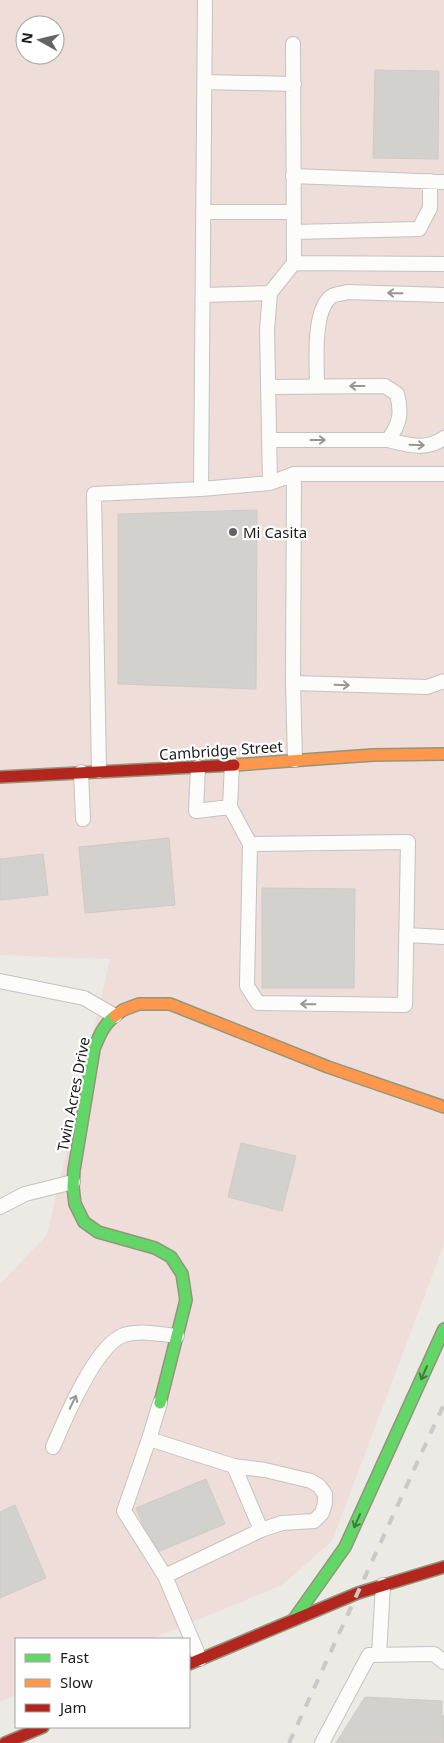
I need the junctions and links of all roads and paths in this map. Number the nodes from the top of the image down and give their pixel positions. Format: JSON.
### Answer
{"nodes":[{"id":1,"x":205,"y":0,"type":"edge"},
{"id":2,"x":294,"y":44,"type":"dead end"},
{"id":3,"x":204,"y":82,"type":"junction"},
{"id":4,"x":294,"y":84,"type":"junction"},
{"id":5,"x":293,"y":176,"type":"junction"},
{"id":6,"x":437,"y":182,"type":"edge"},
{"id":7,"x":203,"y":212,"type":"junction"},
{"id":8,"x":294,"y":212,"type":"junction"},
{"id":9,"x":294,"y":232,"type":"junction"},
{"id":10,"x":294,"y":263,"type":"junction"},
{"id":11,"x":444,"y":264,"type":"edge"},
{"id":12,"x":270,"y":293,"type":"junction"},
{"id":13,"x":444,"y":294,"type":"edge"},
{"id":14,"x":202,"y":296,"type":"junction"},
{"id":15,"x":268,"y":386,"type":"junction"},
{"id":16,"x":316,"y":386,"type":"junction"},
{"id":17,"x":444,"y":438,"type":"edge"},
{"id":18,"x":269,"y":440,"type":"junction"},
{"id":19,"x":388,"y":440,"type":"junction"},
{"id":20,"x":294,"y":474,"type":"junction"},
{"id":21,"x":444,"y":474,"type":"edge"},
{"id":22,"x":270,"y":483,"type":"junction"},
{"id":23,"x":201,"y":490,"type":"junction"},
{"id":24,"x":444,"y":681,"type":"edge"},
{"id":25,"x":293,"y":683,"type":"junction"},
{"id":26,"x":444,"y":754,"type":"edge"},
{"id":27,"x":295,"y":760,"type":"junction"},
{"id":28,"x":232,"y":764,"type":"junction"},
{"id":29,"x":198,"y":767,"type":"junction"},
{"id":30,"x":99,"y":771,"type":"junction"},
{"id":31,"x":81,"y":772,"type":"junction"},
{"id":32,"x":0,"y":776,"type":"edge"},
{"id":33,"x":230,"y":807,"type":"junction"},
{"id":34,"x":83,"y":819,"type":"dead end"},
{"id":35,"x":250,"y":844,"type":"junction"},
{"id":36,"x":406,"y":935,"type":"junction"},
{"id":37,"x":444,"y":937,"type":"edge"},
{"id":38,"x":0,"y":981,"type":"edge"},
{"id":39,"x":115,"y":1016,"type":"junction"},
{"id":40,"x":444,"y":1107,"type":"edge"},
{"id":41,"x":73,"y":1182,"type":"junction"},
{"id":42,"x":0,"y":1207,"type":"edge"},
{"id":43,"x":444,"y":1328,"type":"edge"},
{"id":44,"x":177,"y":1336,"type":"junction"},
{"id":45,"x":160,"y":1403,"type":"joint"},
{"id":46,"x":149,"y":1439,"type":"junction"},
{"id":47,"x":53,"y":1447,"type":"dead end"},
{"id":48,"x":234,"y":1466,"type":"junction"},
{"id":49,"x":261,"y":1530,"type":"junction"},
{"id":50,"x":444,"y":1567,"type":"edge"},
{"id":51,"x":165,"y":1576,"type":"junction"},
{"id":52,"x":383,"y":1585,"type":"junction"},
{"id":53,"x":294,"y":1619,"type":"junction"},
{"id":54,"x":186,"y":1638,"type":"edge"},
{"id":55,"x":379,"y":1655,"type":"junction"},
{"id":56,"x":194,"y":1661,"type":"edge"},
{"id":57,"x":444,"y":1662,"type":"edge"},
{"id":58,"x":40,"y":1728,"type":"edge"},
{"id":59,"x":0,"y":1738,"type":"edge"},
{"id":60,"x":3,"y":1743,"type":"edge"},
{"id":61,"x":322,"y":1743,"type":"edge"}],
"edges":[{"from":1,"to":3,"type":"lane"},
{"from":2,"to":4,"type":"lane"},
{"from":3,"to":4,"type":"lane"},
{"from":3,"to":7,"type":"lane"},
{"from":4,"to":5,"type":"lane"},
{"from":5,"to":6,"type":"lane"},
{"from":5,"to":8,"type":"lane"},
{"from":6,"to":9,"type":"lane"},
{"from":7,"to":8,"type":"lane"},
{"from":7,"to":14,"type":"lane"},
{"from":8,"to":9,"type":"lane"},
{"from":9,"to":10,"type":"lane"},
{"from":10,"to":11,"type":"lane"},
{"from":10,"to":12,"type":"lane"},
{"from":12,"to":14,"type":"lane"},
{"from":12,"to":15,"type":"lane"},
{"from":13,"to":16,"type":"lane","one_way":true},
{"from":14,"to":23,"type":"lane"},
{"from":15,"to":16,"type":"lane"},
{"from":15,"to":18,"type":"lane"},
{"from":19,"to":16,"type":"lane","one_way":true},
{"from":19,"to":17,"type":"lane","one_way":true},
{"from":18,"to":19,"type":"lane","one_way":true},
{"from":18,"to":22,"type":"lane"},
{"from":20,"to":21,"type":"lane"},
{"from":20,"to":22,"type":"lane"},
{"from":20,"to":25,"type":"lane"},
{"from":22,"to":23,"type":"lane"},
{"from":23,"to":30,"type":"lane"},
{"from":25,"to":24,"type":"lane","one_way":true},
{"from":25,"to":27,"type":"lane"},
{"from":26,"to":27,"type":"street","name":"Cambridge Street"},
{"from":27,"to":28,"type":"street","name":"Cambridge Street"},
{"from":28,"to":29,"type":"street","name":"Cambridge Street"},
{"from":28,"to":33,"type":"lane"},
{"from":29,"to":30,"type":"street","name":"Cambridge Street"},
{"from":29,"to":33,"type":"lane"},
{"from":30,"to":31,"type":"street","name":"Cambridge Street"},
{"from":31,"to":32,"type":"street","name":"Cambridge Street"},
{"from":31,"to":34,"type":"lane"},
{"from":33,"to":35,"type":"lane"},
{"from":35,"to":36,"type":"lane"},
{"from":36,"to":35,"type":"lane","one_way":true},
{"from":36,"to":37,"type":"lane"},
{"from":38,"to":39,"type":"lane"},
{"from":39,"to":40,"type":"street","name":"Twin Acres Drive"},
{"from":39,"to":41,"type":"street","name":"Twin Acres Drive"},
{"from":41,"to":42,"type":"lane"},
{"from":41,"to":44,"type":"street","name":"Twin Acres Drive"},
{"from":43,"to":53,"type":"street","one_way":true},
{"from":44,"to":45,"type":"street","name":"Twin Acres Drive"},
{"from":47,"to":44,"type":"lane","one_way":true},
{"from":45,"to":46,"type":"lane"},
{"from":46,"to":48,"type":"lane"},
{"from":46,"to":51,"type":"lane"},
{"from":48,"to":49,"type":"lane"},
{"from":48,"to":49,"type":"lane"},
{"from":49,"to":51,"type":"lane"},
{"from":50,"to":52,"type":"street"},
{"from":51,"to":54,"type":"lane"},
{"from":52,"to":53,"type":"street"},
{"from":52,"to":55,"type":"lane"},
{"from":53,"to":56,"type":"street"},
{"from":55,"to":57,"type":"lane"},
{"from":55,"to":61,"type":"lane"},
{"from":58,"to":60,"type":"street"},
{"from":59,"to":60,"type":"lane"}]}
